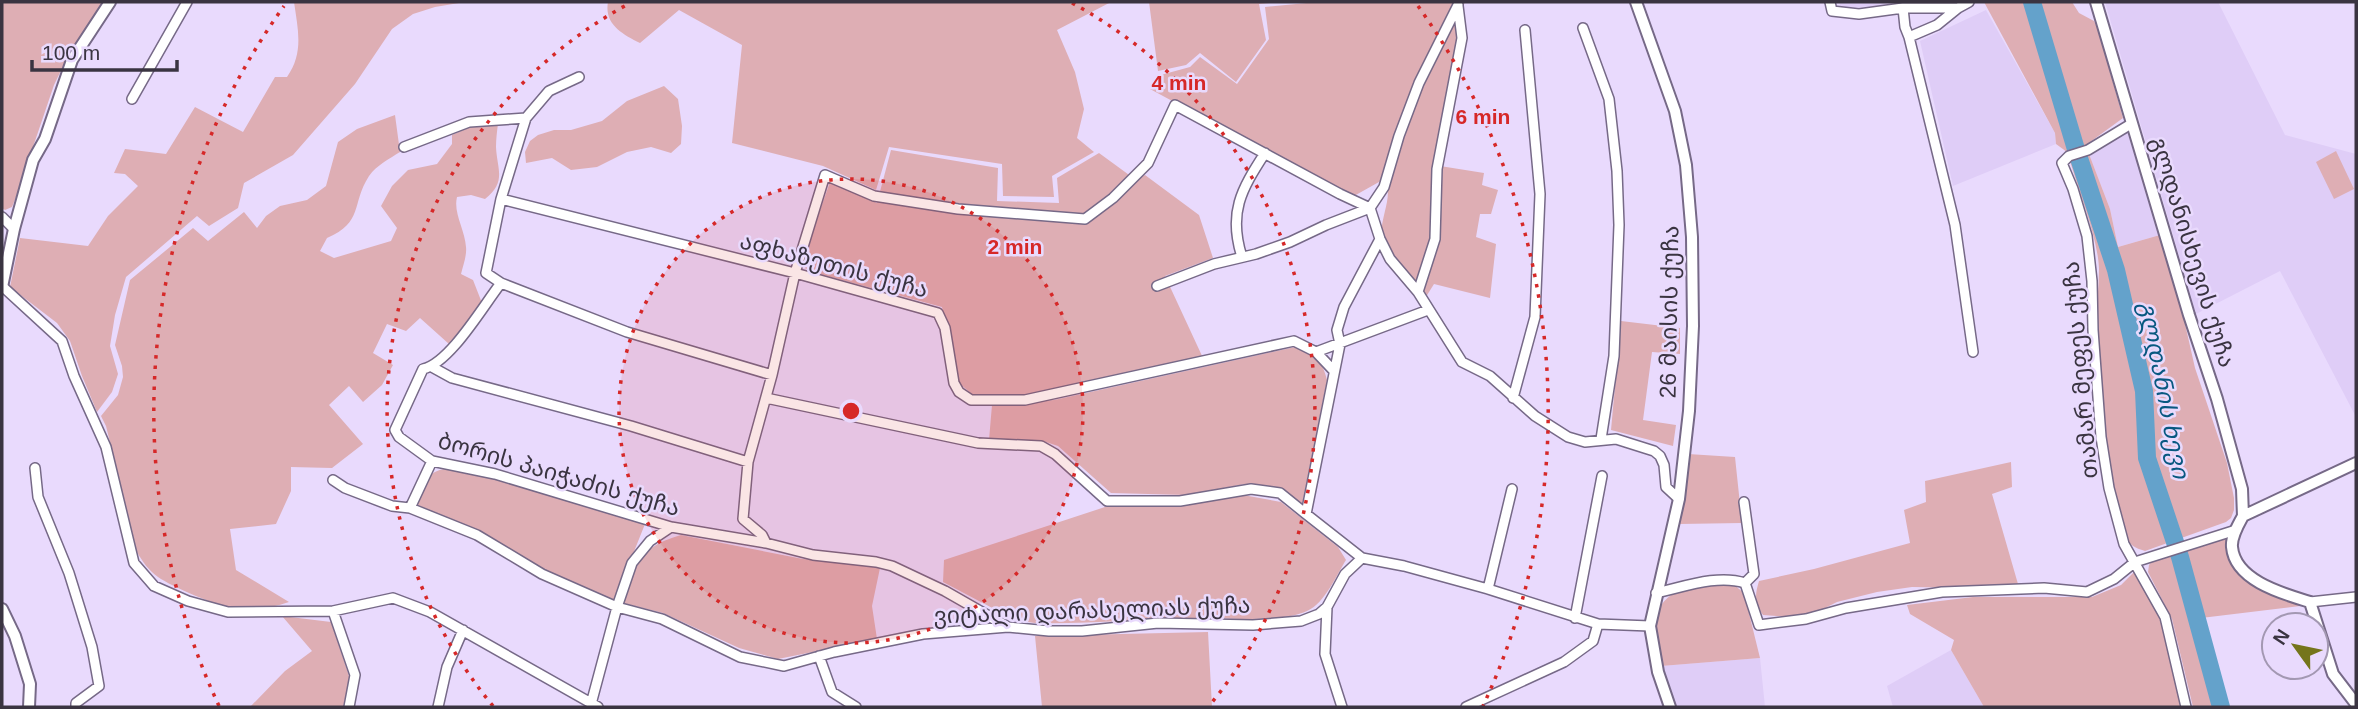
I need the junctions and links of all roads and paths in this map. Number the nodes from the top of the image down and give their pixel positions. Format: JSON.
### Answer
{"nodes":[{"id":1,"x":110,"y":2,"type":"edge"},
{"id":2,"x":187,"y":2,"type":"edge"},
{"id":3,"x":1636,"y":2,"type":"edge"},
{"id":4,"x":1830,"y":2,"type":"edge"},
{"id":5,"x":1969,"y":2,"type":"edge"},
{"id":6,"x":2096,"y":2,"type":"edge"},
{"id":7,"x":1459,"y":4,"type":"edge"},
{"id":8,"x":1903,"y":8,"type":"junction"},
{"id":9,"x":1958,"y":8,"type":"junction"},
{"id":10,"x":1583,"y":28,"type":"dead end"},
{"id":11,"x":1525,"y":30,"type":"dead end"},
{"id":12,"x":1909,"y":37,"type":"junction"},
{"id":13,"x":579,"y":77,"type":"dead end"},
{"id":14,"x":132,"y":99,"type":"dead end"},
{"id":15,"x":526,"y":118,"type":"junction"},
{"id":16,"x":2131,"y":124,"type":"junction"},
{"id":17,"x":404,"y":147,"type":"dead end"},
{"id":18,"x":1265,"y":153,"type":"junction"},
{"id":19,"x":501,"y":199,"type":"junction"},
{"id":20,"x":1370,"y":208,"type":"junction"},
{"id":21,"x":2,"y":217,"type":"edge"},
{"id":22,"x":13,"y":229,"type":"junction"},
{"id":23,"x":1380,"y":239,"type":"junction"},
{"id":24,"x":1242,"y":257,"type":"junction"},
{"id":25,"x":794,"y":273,"type":"junction"},
{"id":26,"x":501,"y":283,"type":"junction"},
{"id":27,"x":2,"y":286,"type":"edge"},
{"id":28,"x":1157,"y":286,"type":"dead end"},
{"id":29,"x":1418,"y":292,"type":"junction"},
{"id":30,"x":1427,"y":310,"type":"junction"},
{"id":31,"x":1340,"y":344,"type":"junction"},
{"id":32,"x":1316,"y":352,"type":"junction"},
{"id":33,"x":1973,"y":352,"type":"dead end"},
{"id":34,"x":432,"y":366,"type":"junction"},
{"id":35,"x":1334,"y":371,"type":"junction"},
{"id":36,"x":772,"y":375,"type":"junction"},
{"id":37,"x":766,"y":398,"type":"junction"},
{"id":38,"x":1513,"y":398,"type":"junction"},
{"id":39,"x":1601,"y":439,"type":"junction"},
{"id":40,"x":432,"y":461,"type":"junction"},
{"id":41,"x":748,"y":462,"type":"junction"},
{"id":42,"x":2356,"y":463,"type":"edge"},
{"id":43,"x":35,"y":468,"type":"dead end"},
{"id":44,"x":1602,"y":476,"type":"dead end"},
{"id":45,"x":333,"y":480,"type":"dead end"},
{"id":46,"x":1512,"y":489,"type":"dead end"},
{"id":47,"x":1679,"y":499,"type":"junction"},
{"id":48,"x":1744,"y":502,"type":"dead end"},
{"id":49,"x":410,"y":508,"type":"junction"},
{"id":50,"x":1306,"y":514,"type":"junction"},
{"id":51,"x":2243,"y":516,"type":"junction"},
{"id":52,"x":671,"y":527,"type":"junction"},
{"id":53,"x":2236,"y":530,"type":"junction"},
{"id":54,"x":766,"y":543,"type":"junction"},
{"id":55,"x":1362,"y":558,"type":"junction"},
{"id":56,"x":2135,"y":562,"type":"junction"},
{"id":57,"x":1745,"y":583,"type":"junction"},
{"id":58,"x":1488,"y":589,"type":"junction"},
{"id":59,"x":1656,"y":593,"type":"junction"},
{"id":60,"x":2356,"y":597,"type":"edge"},
{"id":61,"x":2310,"y":602,"type":"junction"},
{"id":62,"x":617,"y":607,"type":"junction"},
{"id":63,"x":1326,"y":607,"type":"junction"},
{"id":64,"x":2,"y":609,"type":"edge"},
{"id":65,"x":333,"y":611,"type":"junction"},
{"id":66,"x":1575,"y":618,"type":"junction"},
{"id":67,"x":1598,"y":624,"type":"junction"},
{"id":68,"x":1650,"y":626,"type":"junction"},
{"id":69,"x":1008,"y":627,"type":"junction"},
{"id":70,"x":463,"y":630,"type":"junction"},
{"id":71,"x":819,"y":656,"type":"junction"},
{"id":72,"x":2356,"y":704,"type":"edge"},
{"id":73,"x":594,"y":705,"type":"edge"},
{"id":74,"x":29,"y":707,"type":"edge"},
{"id":75,"x":76,"y":707,"type":"edge"},
{"id":76,"x":349,"y":707,"type":"edge"},
{"id":77,"x":438,"y":707,"type":"edge"},
{"id":78,"x":856,"y":707,"type":"edge"},
{"id":79,"x":1342,"y":707,"type":"edge"},
{"id":80,"x":1466,"y":707,"type":"edge"},
{"id":81,"x":1670,"y":707,"type":"edge"},
{"id":82,"x":2186,"y":707,"type":"edge"}],
"edges":[{"from":1,"to":22,"type":"street"},
{"from":2,"to":14,"type":"street"},
{"from":3,"to":47,"type":"street","name":"26 მაისის ქუჩა"},
{"from":4,"to":8,"type":"street"},
{"from":5,"to":9,"type":"street"},
{"from":6,"to":16,"type":"street","name":"გლდანისხევის ქუჩა"},
{"from":7,"to":20,"type":"street"},
{"from":7,"to":29,"type":"street"},
{"from":8,"to":9,"type":"street"},
{"from":8,"to":12,"type":"street"},
{"from":9,"to":12,"type":"street"},
{"from":10,"to":39,"type":"street"},
{"from":11,"to":38,"type":"street"},
{"from":12,"to":33,"type":"street"},
{"from":13,"to":15,"type":"street"},
{"from":15,"to":17,"type":"street"},
{"from":15,"to":19,"type":"street"},
{"from":16,"to":51,"type":"street","name":"გლდანისხევის ქუჩა"},
{"from":16,"to":56,"type":"street","name":"თამარ მეფეს ქუჩა"},
{"from":18,"to":20,"type":"street"},
{"from":18,"to":24,"type":"street"},
{"from":18,"to":25,"type":"street"},
{"from":19,"to":25,"type":"street","name":"აფხაზეთის ქუჩა"},
{"from":19,"to":26,"type":"street"},
{"from":20,"to":23,"type":"street"},
{"from":20,"to":24,"type":"street"},
{"from":21,"to":22,"type":"street"},
{"from":22,"to":27,"type":"street"},
{"from":23,"to":29,"type":"street"},
{"from":23,"to":31,"type":"street"},
{"from":24,"to":28,"type":"street"},
{"from":25,"to":32,"type":"street","name":"აფხაზეთის ქუჩა"},
{"from":25,"to":36,"type":"street"},
{"from":26,"to":34,"type":"street","name":"ბორის პაიჭაძის ქუჩა"},
{"from":26,"to":36,"type":"street"},
{"from":27,"to":65,"type":"street"},
{"from":29,"to":30,"type":"street"},
{"from":30,"to":31,"type":"street"},
{"from":30,"to":38,"type":"street"},
{"from":31,"to":32,"type":"street"},
{"from":31,"to":35,"type":"street"},
{"from":32,"to":35,"type":"street"},
{"from":34,"to":40,"type":"street","name":"ბორის პაიჭაძის ქუჩა"},
{"from":34,"to":41,"type":"street"},
{"from":35,"to":50,"type":"street"},
{"from":36,"to":37,"type":"street"},
{"from":37,"to":41,"type":"street"},
{"from":37,"to":50,"type":"street"},
{"from":38,"to":39,"type":"street"},
{"from":39,"to":47,"type":"street"},
{"from":40,"to":49,"type":"street"},
{"from":40,"to":52,"type":"street","name":"ბორის პაიჭაძის ქუჩა"},
{"from":41,"to":54,"type":"street"},
{"from":42,"to":51,"type":"street"},
{"from":43,"to":75,"type":"street"},
{"from":44,"to":66,"type":"street"},
{"from":45,"to":49,"type":"street","name":"ვიტალი დარასელიას ქუჩა"},
{"from":46,"to":58,"type":"street"},
{"from":47,"to":59,"type":"street","name":"26 მაისის ქუჩა"},
{"from":48,"to":57,"type":"street"},
{"from":49,"to":62,"type":"street","name":"ვიტალი დარასელიას ქუჩა"},
{"from":50,"to":55,"type":"street"},
{"from":51,"to":53,"type":"street"},
{"from":52,"to":54,"type":"street","name":"ბორის პაიჭაძის ქუჩა"},
{"from":52,"to":62,"type":"street"},
{"from":53,"to":56,"type":"street"},
{"from":53,"to":61,"type":"street"},
{"from":54,"to":69,"type":"street","name":"ბორის პაიჭაძის ქუჩა"},
{"from":55,"to":58,"type":"street"},
{"from":55,"to":63,"type":"street"},
{"from":56,"to":57,"type":"street"},
{"from":56,"to":82,"type":"street"},
{"from":57,"to":59,"type":"street"},
{"from":58,"to":66,"type":"street"},
{"from":59,"to":68,"type":"street","name":"26 მაისის ქუჩა"},
{"from":60,"to":61,"type":"street"},
{"from":61,"to":72,"type":"street"},
{"from":62,"to":71,"type":"street","name":"ვიტალი დარასელიას ქუჩა"},
{"from":62,"to":73,"type":"street"},
{"from":63,"to":69,"type":"street","name":"ვიტალი დარასელიას ქუჩა"},
{"from":63,"to":79,"type":"street"},
{"from":64,"to":74,"type":"street"},
{"from":65,"to":70,"type":"street"},
{"from":65,"to":76,"type":"street"},
{"from":66,"to":67,"type":"street"},
{"from":67,"to":68,"type":"street"},
{"from":67,"to":80,"type":"street"},
{"from":68,"to":81,"type":"street"},
{"from":69,"to":71,"type":"street","name":"ვიტალი დარასელიას ქუჩა"},
{"from":70,"to":73,"type":"street"},
{"from":70,"to":77,"type":"street"},
{"from":71,"to":78,"type":"street"}]}
